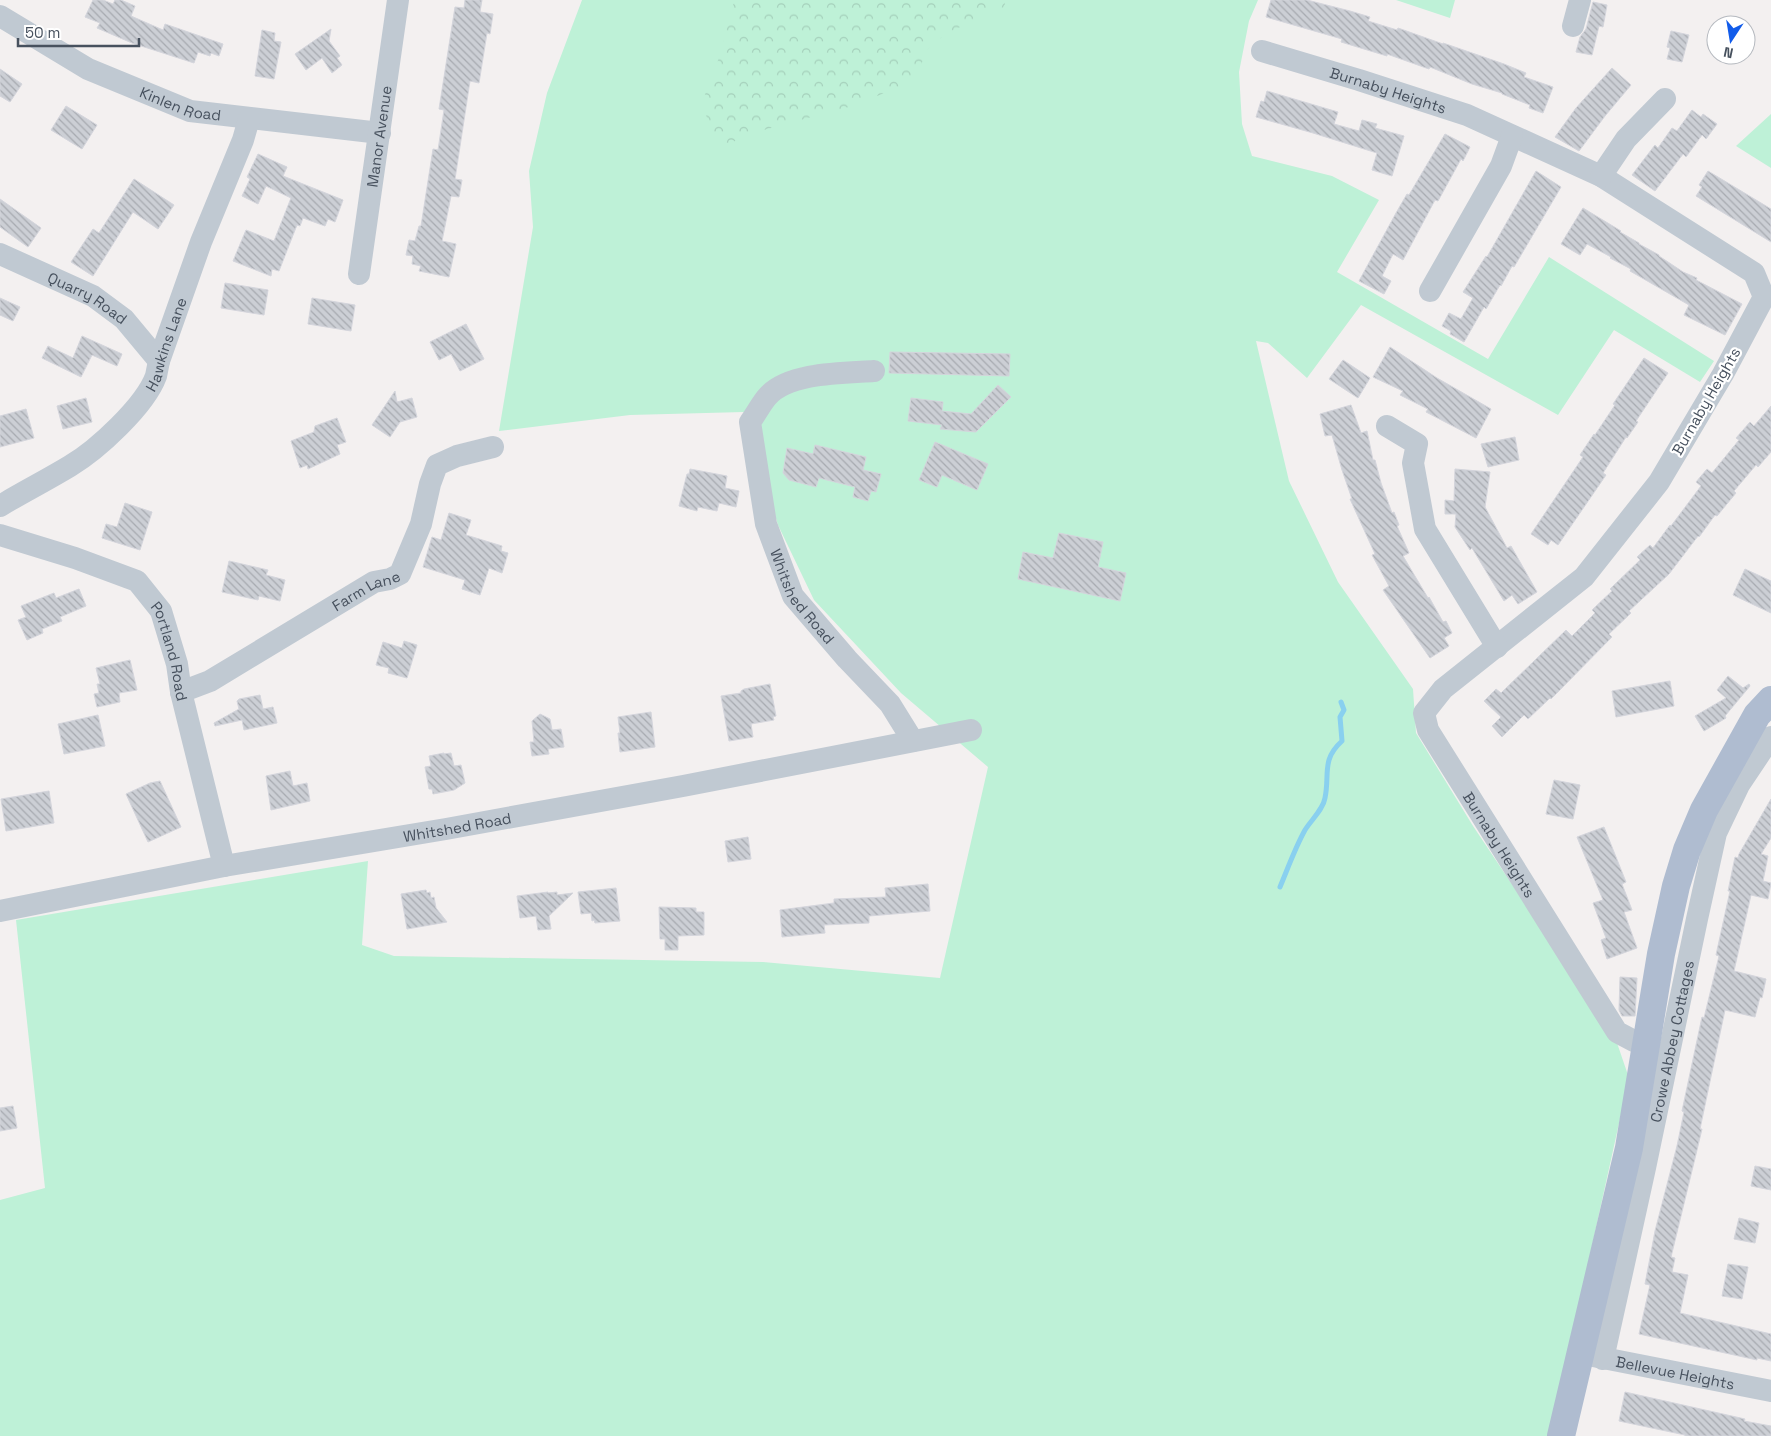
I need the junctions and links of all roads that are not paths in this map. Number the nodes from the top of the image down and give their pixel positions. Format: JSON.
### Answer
{"nodes":[{"id":1,"x":398,"y":0,"type":"edge"},
{"id":2,"x":1580,"y":0,"type":"edge"},
{"id":3,"x":0,"y":16,"type":"edge"},
{"id":4,"x":1573,"y":26,"type":"dead end"},
{"id":5,"x":1262,"y":51,"type":"dead end"},
{"id":6,"x":1665,"y":99,"type":"dead end"},
{"id":7,"x":249,"y":119,"type":"junction"},
{"id":8,"x":380,"y":133,"type":"junction"},
{"id":9,"x":1512,"y":136,"type":"junction"},
{"id":10,"x":1601,"y":176,"type":"junction"},
{"id":11,"x":0,"y":254,"type":"edge"},
{"id":12,"x":360,"y":274,"type":"dead end"},
{"id":13,"x":1430,"y":291,"type":"dead end"},
{"id":14,"x":159,"y":361,"type":"junction"},
{"id":15,"x":874,"y":371,"type":"dead end"},
{"id":16,"x":1387,"y":426,"type":"dead end"},
{"id":17,"x":493,"y":447,"type":"dead end"},
{"id":18,"x":0,"y":506,"type":"edge"},
{"id":19,"x":0,"y":535,"type":"edge"},
{"id":20,"x":1497,"y":647,"type":"junction"},
{"id":21,"x":181,"y":692,"type":"junction"},
{"id":22,"x":1771,"y":700,"type":"edge"},
{"id":23,"x":971,"y":730,"type":"dead end"},
{"id":24,"x":1771,"y":737,"type":"edge"},
{"id":25,"x":913,"y":741,"type":"junction"},
{"id":26,"x":224,"y":866,"type":"junction"},
{"id":27,"x":0,"y":911,"type":"edge"},
{"id":28,"x":1646,"y":1044,"type":"junction"},
{"id":29,"x":1591,"y":1356,"type":"junction"},
{"id":30,"x":1771,"y":1391,"type":"edge"},
{"id":31,"x":1561,"y":1436,"type":"edge"}],
"edges":[{"from":1,"to":8,"type":"street","name":"Manor Avenue"},
{"from":2,"to":4,"type":"street"},
{"from":3,"to":7,"type":"street","name":"Kinlen Road"},
{"from":5,"to":9,"type":"street","name":"Burnaby Heights"},
{"from":6,"to":10,"type":"street"},
{"from":7,"to":8,"type":"street","name":"Kinlen Road"},
{"from":7,"to":14,"type":"street","name":"Hawkins Lane"},
{"from":8,"to":12,"type":"street","name":"Manor Avenue"},
{"from":9,"to":10,"type":"street","name":"Burnaby Heights"},
{"from":9,"to":13,"type":"street"},
{"from":10,"to":20,"type":"street","name":"Burnaby Heights"},
{"from":11,"to":14,"type":"street","name":"Quarry Road"},
{"from":14,"to":18,"type":"street","name":"Hawkins Lane"},
{"from":15,"to":25,"type":"street","name":"Whitshed Road"},
{"from":16,"to":20,"type":"street"},
{"from":17,"to":21,"type":"street","name":"Farm Lane"},
{"from":19,"to":21,"type":"street","name":"Portland Road"},
{"from":20,"to":28,"type":"street","name":"Burnaby Heights"},
{"from":21,"to":26,"type":"street","name":"Portland Road"},
{"from":22,"to":28,"type":"main road"},
{"from":23,"to":25,"type":"street","name":"Whitshed Road"},
{"from":24,"to":29,"type":"street","name":"Crowe Abbey Cottages"},
{"from":25,"to":26,"type":"street","name":"Whitshed Road"},
{"from":26,"to":27,"type":"street","name":"Whitshed Road"},
{"from":28,"to":29,"type":"main road"},
{"from":29,"to":30,"type":"street","name":"Bellevue Heights"},
{"from":29,"to":31,"type":"main road"}]}
